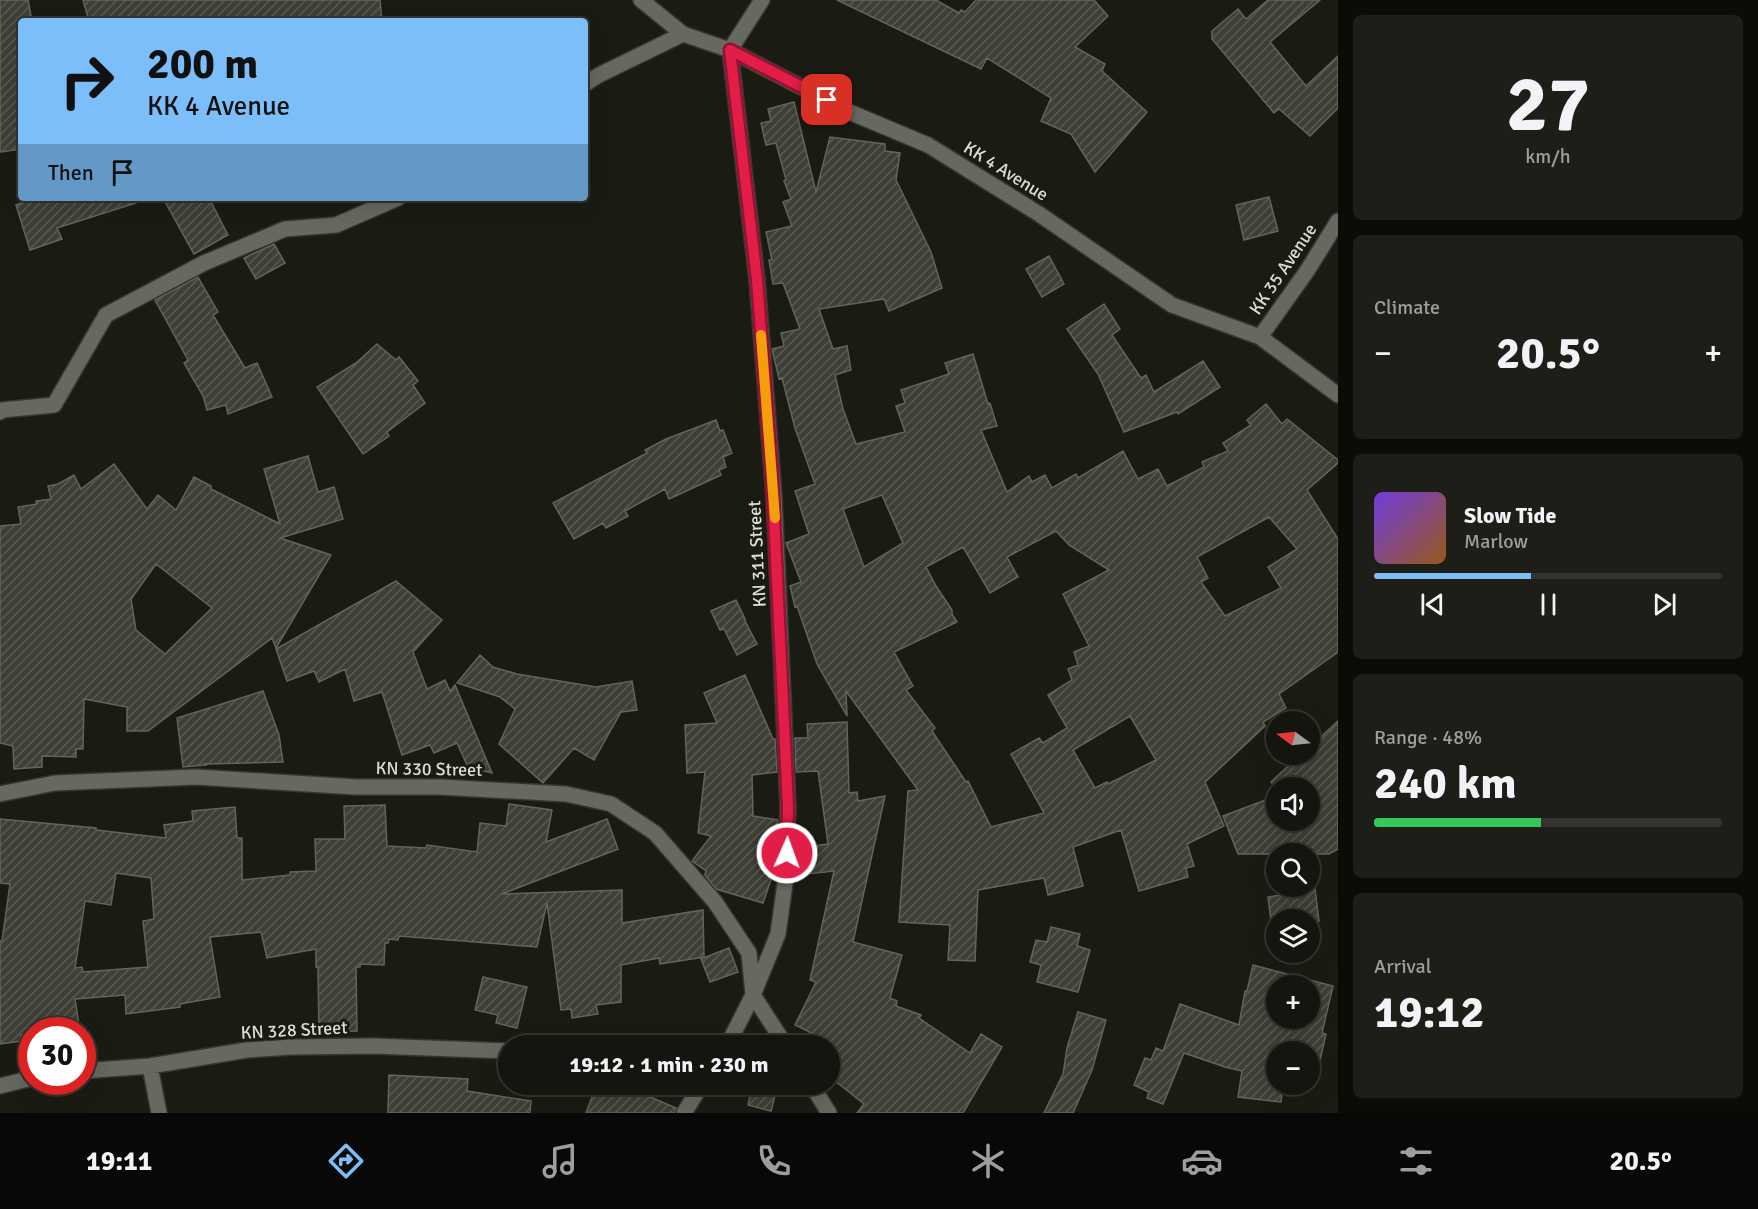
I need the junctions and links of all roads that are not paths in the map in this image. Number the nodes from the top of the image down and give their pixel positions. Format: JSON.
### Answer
{"nodes":[{"id":1,"x":641,"y":0,"type":"edge"},
{"id":2,"x":762,"y":0,"type":"edge"},
{"id":3,"x":683,"y":34,"type":"junction"},
{"id":4,"x":730,"y":50,"type":"junction"},
{"id":5,"x":588,"y":82,"type":"edge"},
{"id":6,"x":391,"y":201,"type":"edge"},
{"id":7,"x":1338,"y":221,"type":"edge"},
{"id":8,"x":1260,"y":338,"type":"junction"},
{"id":9,"x":1338,"y":395,"type":"edge"},
{"id":10,"x":0,"y":412,"type":"edge"},
{"id":11,"x":0,"y":794,"type":"edge"},
{"id":12,"x":753,"y":995,"type":"junction"},
{"id":13,"x":733,"y":1035,"type":"edge"},
{"id":14,"x":779,"y":1035,"type":"edge"},
{"id":15,"x":498,"y":1051,"type":"edge"},
{"id":16,"x":150,"y":1066,"type":"junction"},
{"id":17,"x":96,"y":1070,"type":"edge"},
{"id":18,"x":18,"y":1082,"type":"edge"},
{"id":19,"x":0,"y":1086,"type":"edge"},
{"id":20,"x":695,"y":1095,"type":"edge"},
{"id":21,"x":818,"y":1095,"type":"edge"},
{"id":22,"x":159,"y":1113,"type":"edge"},
{"id":23,"x":684,"y":1113,"type":"edge"},
{"id":24,"x":829,"y":1113,"type":"edge"}],
"edges":[{"from":1,"to":3,"type":"street","name":"KK 4 Avenue"},
{"from":2,"to":4,"type":"street"},
{"from":3,"to":4,"type":"street","name":"KK 4 Avenue"},
{"from":3,"to":5,"type":"street"},
{"from":4,"to":8,"type":"street","name":"KK 4 Avenue"},
{"from":4,"to":12,"type":"street","name":"KN 311 Street"},
{"from":6,"to":10,"type":"street"},
{"from":7,"to":8,"type":"street","name":"KK 35 Avenue"},
{"from":8,"to":9,"type":"street","name":"KK 4 Avenue"},
{"from":11,"to":12,"type":"street","name":"KN 330 Street"},
{"from":12,"to":13,"type":"street","name":"KN 311 Street"},
{"from":12,"to":14,"type":"street"},
{"from":15,"to":16,"type":"street","name":"KN 328 Street"},
{"from":16,"to":17,"type":"street","name":"KN 328 Street"},
{"from":16,"to":22,"type":"street"},
{"from":18,"to":19,"type":"street"},
{"from":20,"to":23,"type":"street"},
{"from":21,"to":24,"type":"street"}]}
